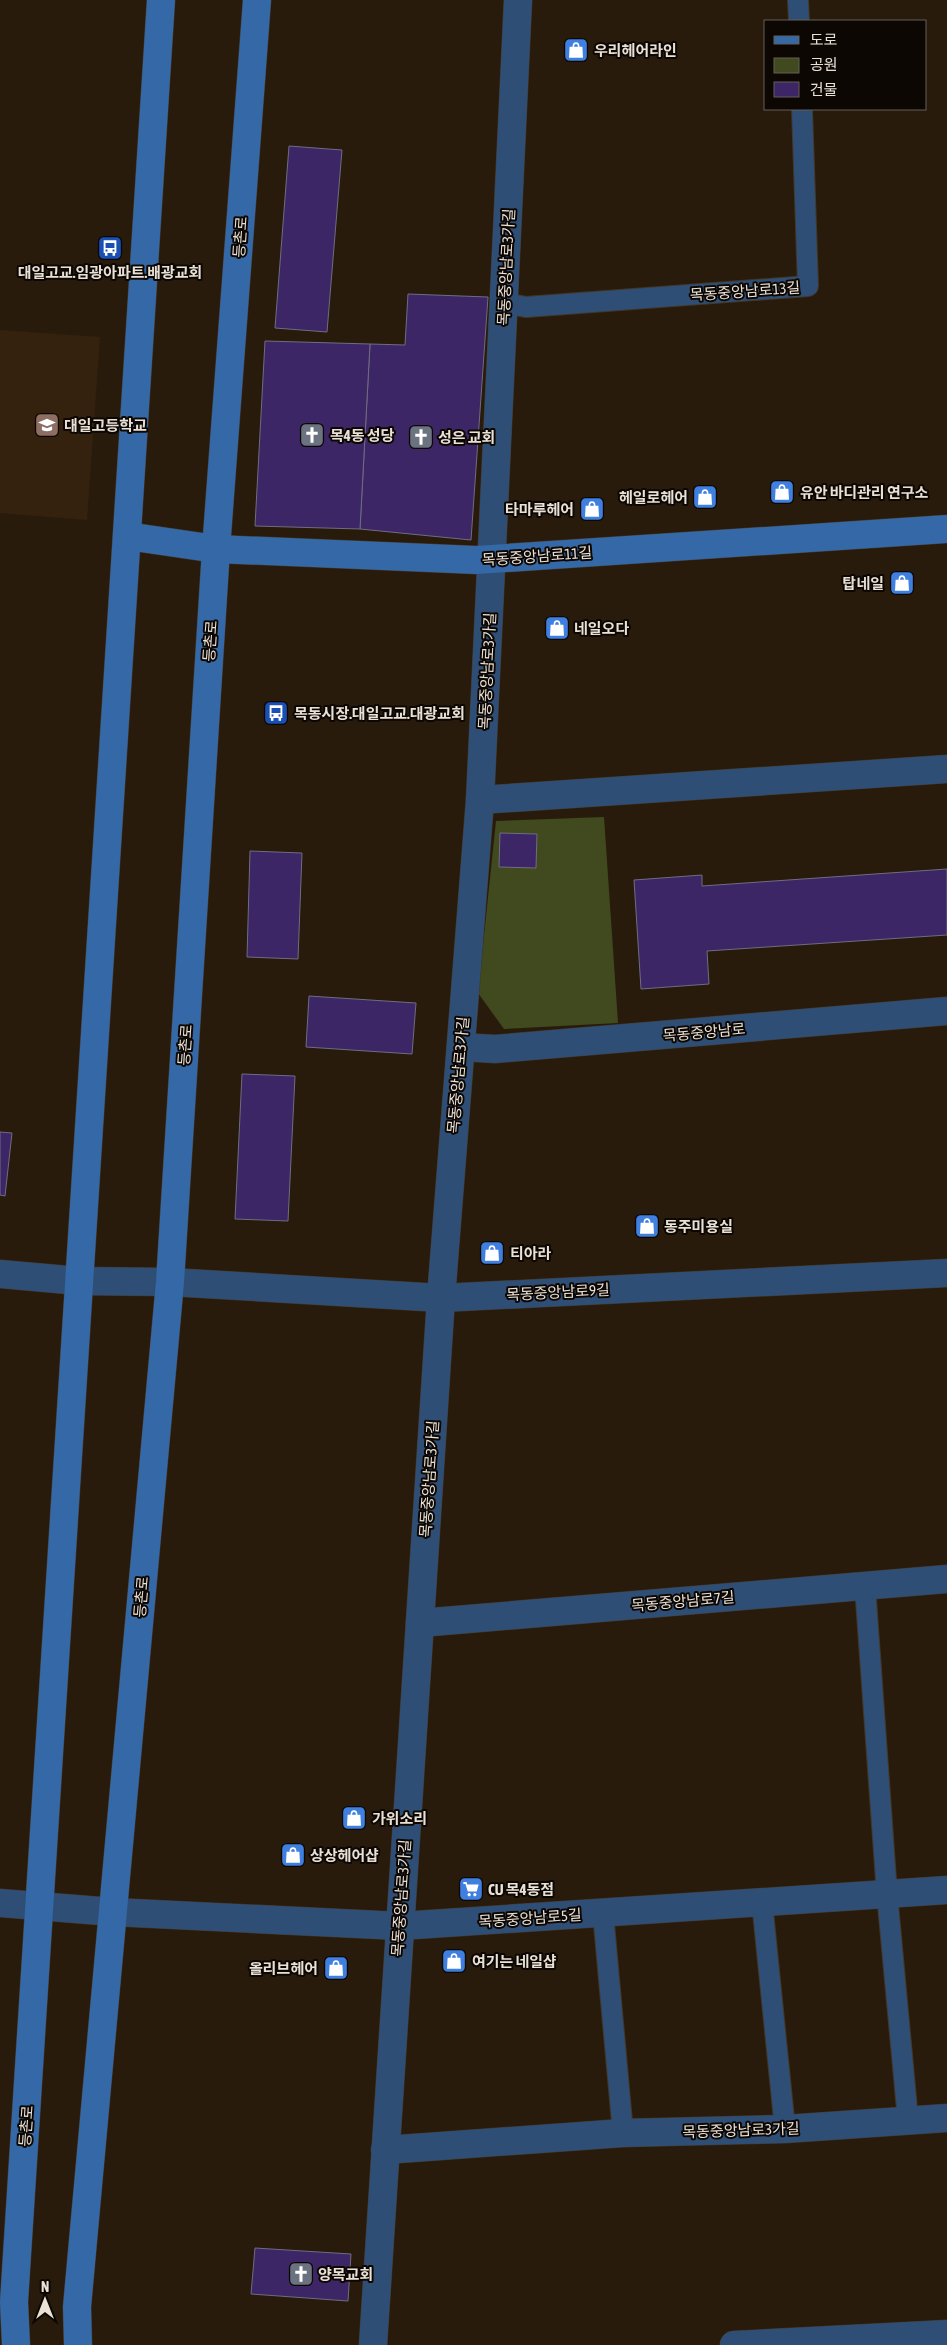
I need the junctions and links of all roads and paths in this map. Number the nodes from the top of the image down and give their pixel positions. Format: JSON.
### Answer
{"nodes":[{"id":1,"x":161,"y":0,"type":"edge"},
{"id":2,"x":257,"y":0,"type":"edge"},
{"id":3,"x":518,"y":0,"type":"edge"},
{"id":4,"x":798,"y":0,"type":"edge"},
{"id":5,"x":799,"y":20,"type":"edge"},
{"id":6,"x":802,"y":110,"type":"edge"},
{"id":7,"x":504,"y":303,"type":"junction"},
{"id":8,"x":947,"y":530,"type":"edge"},
{"id":9,"x":127,"y":536,"type":"junction"},
{"id":10,"x":216,"y":549,"type":"junction"},
{"id":11,"x":493,"y":558,"type":"junction"},
{"id":12,"x":947,"y":769,"type":"edge"},
{"id":13,"x":480,"y":800,"type":"junction"},
{"id":14,"x":947,"y":1011,"type":"edge"},
{"id":15,"x":461,"y":1047,"type":"junction"},
{"id":16,"x":947,"y":1273,"type":"edge"},
{"id":17,"x":0,"y":1274,"type":"edge"},
{"id":18,"x":79,"y":1281,"type":"junction"},
{"id":19,"x":170,"y":1282,"type":"junction"},
{"id":20,"x":441,"y":1298,"type":"junction"},
{"id":21,"x":947,"y":1579,"type":"edge"},
{"id":22,"x":865,"y":1586,"type":"junction"},
{"id":23,"x":420,"y":1623,"type":"junction"},
{"id":24,"x":947,"y":1890,"type":"edge"},
{"id":25,"x":887,"y":1894,"type":"junction"},
{"id":26,"x":762,"y":1902,"type":"junction"},
{"id":27,"x":0,"y":1903,"type":"edge"},
{"id":28,"x":40,"y":1907,"type":"junction"},
{"id":29,"x":113,"y":1912,"type":"junction"},
{"id":30,"x":603,"y":1913,"type":"junction"},
{"id":31,"x":400,"y":1926,"type":"junction"},
{"id":32,"x":947,"y":2118,"type":"edge"},
{"id":33,"x":908,"y":2120,"type":"junction"},
{"id":34,"x":785,"y":2129,"type":"junction"},
{"id":35,"x":623,"y":2133,"type":"junction"},
{"id":36,"x":385,"y":2150,"type":"junction"},
{"id":37,"x":947,"y":2334,"type":"edge"},
{"id":38,"x":16,"y":2345,"type":"edge"},
{"id":39,"x":78,"y":2345,"type":"edge"},
{"id":40,"x":373,"y":2345,"type":"edge"},
{"id":41,"x":734,"y":2345,"type":"edge"}],
"edges":[{"from":1,"to":9,"type":"main road","name":"등촌로"},
{"from":2,"to":10,"type":"main road","name":"등촌로"},
{"from":3,"to":7,"type":"street","name":"목동중앙남로3가길"},
{"from":4,"to":5,"type":"lane"},
{"from":6,"to":7,"type":"lane","name":"목동중앙남로13길"},
{"from":7,"to":11,"type":"street","name":"목동중앙남로3가길"},
{"from":8,"to":11,"type":"main road","name":"목동중앙남로11길"},
{"from":9,"to":10,"type":"main road","name":"목동중앙남로11길"},
{"from":9,"to":18,"type":"main road","name":"등촌로"},
{"from":10,"to":11,"type":"main road","name":"목동중앙남로11길"},
{"from":10,"to":19,"type":"main road","name":"등촌로"},
{"from":11,"to":13,"type":"street","name":"목동중앙남로3가길"},
{"from":12,"to":13,"type":"street"},
{"from":13,"to":15,"type":"street","name":"목동중앙남로3가길"},
{"from":14,"to":15,"type":"street","name":"목동중앙남로"},
{"from":15,"to":20,"type":"street","name":"목동중앙남로3가길"},
{"from":16,"to":20,"type":"street","name":"목동중앙남로9길"},
{"from":17,"to":18,"type":"street"},
{"from":18,"to":19,"type":"street"},
{"from":18,"to":28,"type":"main road","name":"등촌로"},
{"from":19,"to":20,"type":"street","name":"목동중앙남로9길"},
{"from":19,"to":29,"type":"main road","name":"등촌로"},
{"from":20,"to":23,"type":"street","name":"목동중앙남로3가길"},
{"from":21,"to":22,"type":"street","name":"목동중앙남로7길"},
{"from":22,"to":23,"type":"street","name":"목동중앙남로7길"},
{"from":22,"to":25,"type":"lane"},
{"from":23,"to":31,"type":"street","name":"목동중앙남로3가길"},
{"from":24,"to":25,"type":"street","name":"목동중앙남로5길"},
{"from":25,"to":26,"type":"street","name":"목동중앙남로5길"},
{"from":25,"to":33,"type":"lane"},
{"from":26,"to":30,"type":"street","name":"목동중앙남로5길"},
{"from":26,"to":34,"type":"lane"},
{"from":27,"to":28,"type":"street"},
{"from":28,"to":29,"type":"street"},
{"from":28,"to":38,"type":"main road","name":"등촌로"},
{"from":29,"to":31,"type":"street","name":"목동중앙남로5길"},
{"from":29,"to":39,"type":"main road","name":"등촌로"},
{"from":30,"to":31,"type":"street","name":"목동중앙남로5길"},
{"from":30,"to":35,"type":"lane"},
{"from":31,"to":36,"type":"street","name":"목동중앙남로3가길"},
{"from":32,"to":33,"type":"street","name":"목동중앙남로3가길"},
{"from":33,"to":34,"type":"street","name":"목동중앙남로3가길"},
{"from":34,"to":35,"type":"street","name":"목동중앙남로3가길"},
{"from":35,"to":36,"type":"street","name":"목동중앙남로3가길"},
{"from":36,"to":40,"type":"street","name":"목동중앙남로3가길"},
{"from":37,"to":41,"type":"street"}]}
